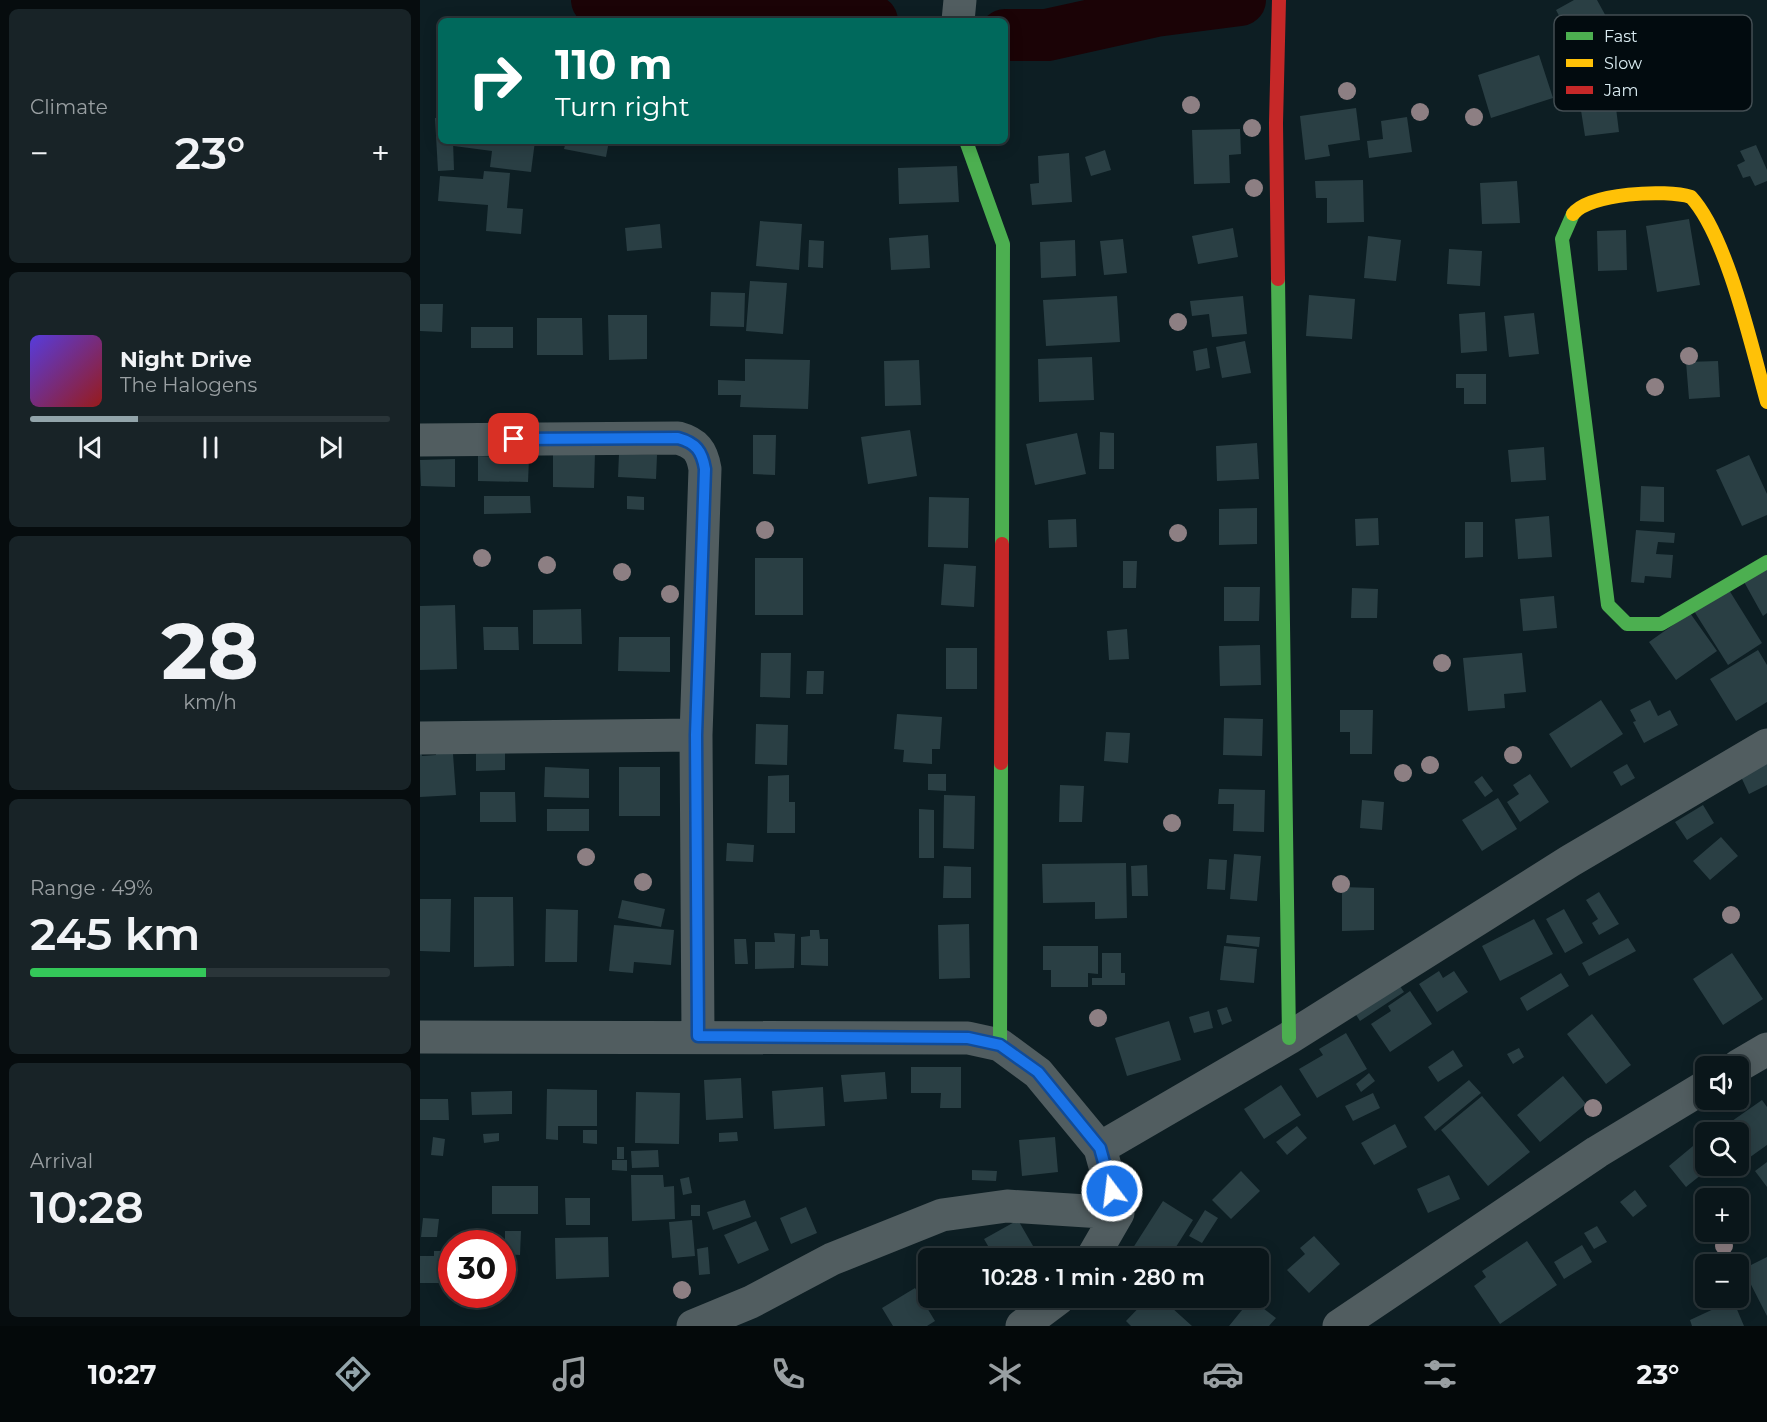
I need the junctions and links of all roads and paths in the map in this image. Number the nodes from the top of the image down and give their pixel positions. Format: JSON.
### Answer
{"nodes":[{"id":1,"x":960,"y":0,"type":"edge"},
{"id":2,"x":1279,"y":0,"type":"edge"},
{"id":3,"x":958,"y":18,"type":"edge"},
{"id":4,"x":967,"y":144,"type":"edge"},
{"id":5,"x":1767,"y":402,"type":"edge"},
{"id":6,"x":420,"y":440,"type":"edge"},
{"id":7,"x":1767,"y":562,"type":"edge"},
{"id":8,"x":696,"y":735,"type":"junction"},
{"id":9,"x":420,"y":738,"type":"edge"},
{"id":10,"x":1767,"y":745,"type":"edge"},
{"id":11,"x":698,"y":1036,"type":"junction"},
{"id":12,"x":420,"y":1037,"type":"edge"},
{"id":13,"x":1289,"y":1038,"type":"junction"},
{"id":14,"x":1000,"y":1045,"type":"junction"},
{"id":15,"x":1767,"y":1049,"type":"edge"},
{"id":16,"x":1749,"y":1060,"type":"edge"},
{"id":17,"x":1695,"y":1093,"type":"edge"},
{"id":18,"x":1100,"y":1148,"type":"junction"},
{"id":19,"x":1118,"y":1213,"type":"junction"},
{"id":20,"x":1098,"y":1248,"type":"edge"},
{"id":21,"x":1046,"y":1308,"type":"edge"},
{"id":22,"x":693,"y":1326,"type":"edge"},
{"id":23,"x":1022,"y":1326,"type":"edge"},
{"id":24,"x":1339,"y":1326,"type":"edge"}],
"edges":[{"from":1,"to":3,"type":"street"},
{"from":2,"to":13,"type":"street"},
{"from":4,"to":14,"type":"street"},
{"from":5,"to":7,"type":"street"},
{"from":6,"to":8,"type":"street"},
{"from":8,"to":9,"type":"street"},
{"from":8,"to":11,"type":"street"},
{"from":10,"to":13,"type":"street"},
{"from":11,"to":12,"type":"street"},
{"from":11,"to":14,"type":"street"},
{"from":13,"to":18,"type":"street"},
{"from":14,"to":18,"type":"street"},
{"from":15,"to":16,"type":"street"},
{"from":17,"to":24,"type":"street"},
{"from":18,"to":19,"type":"street"},
{"from":19,"to":20,"type":"street"},
{"from":19,"to":22,"type":"street"},
{"from":21,"to":23,"type":"street"}]}
